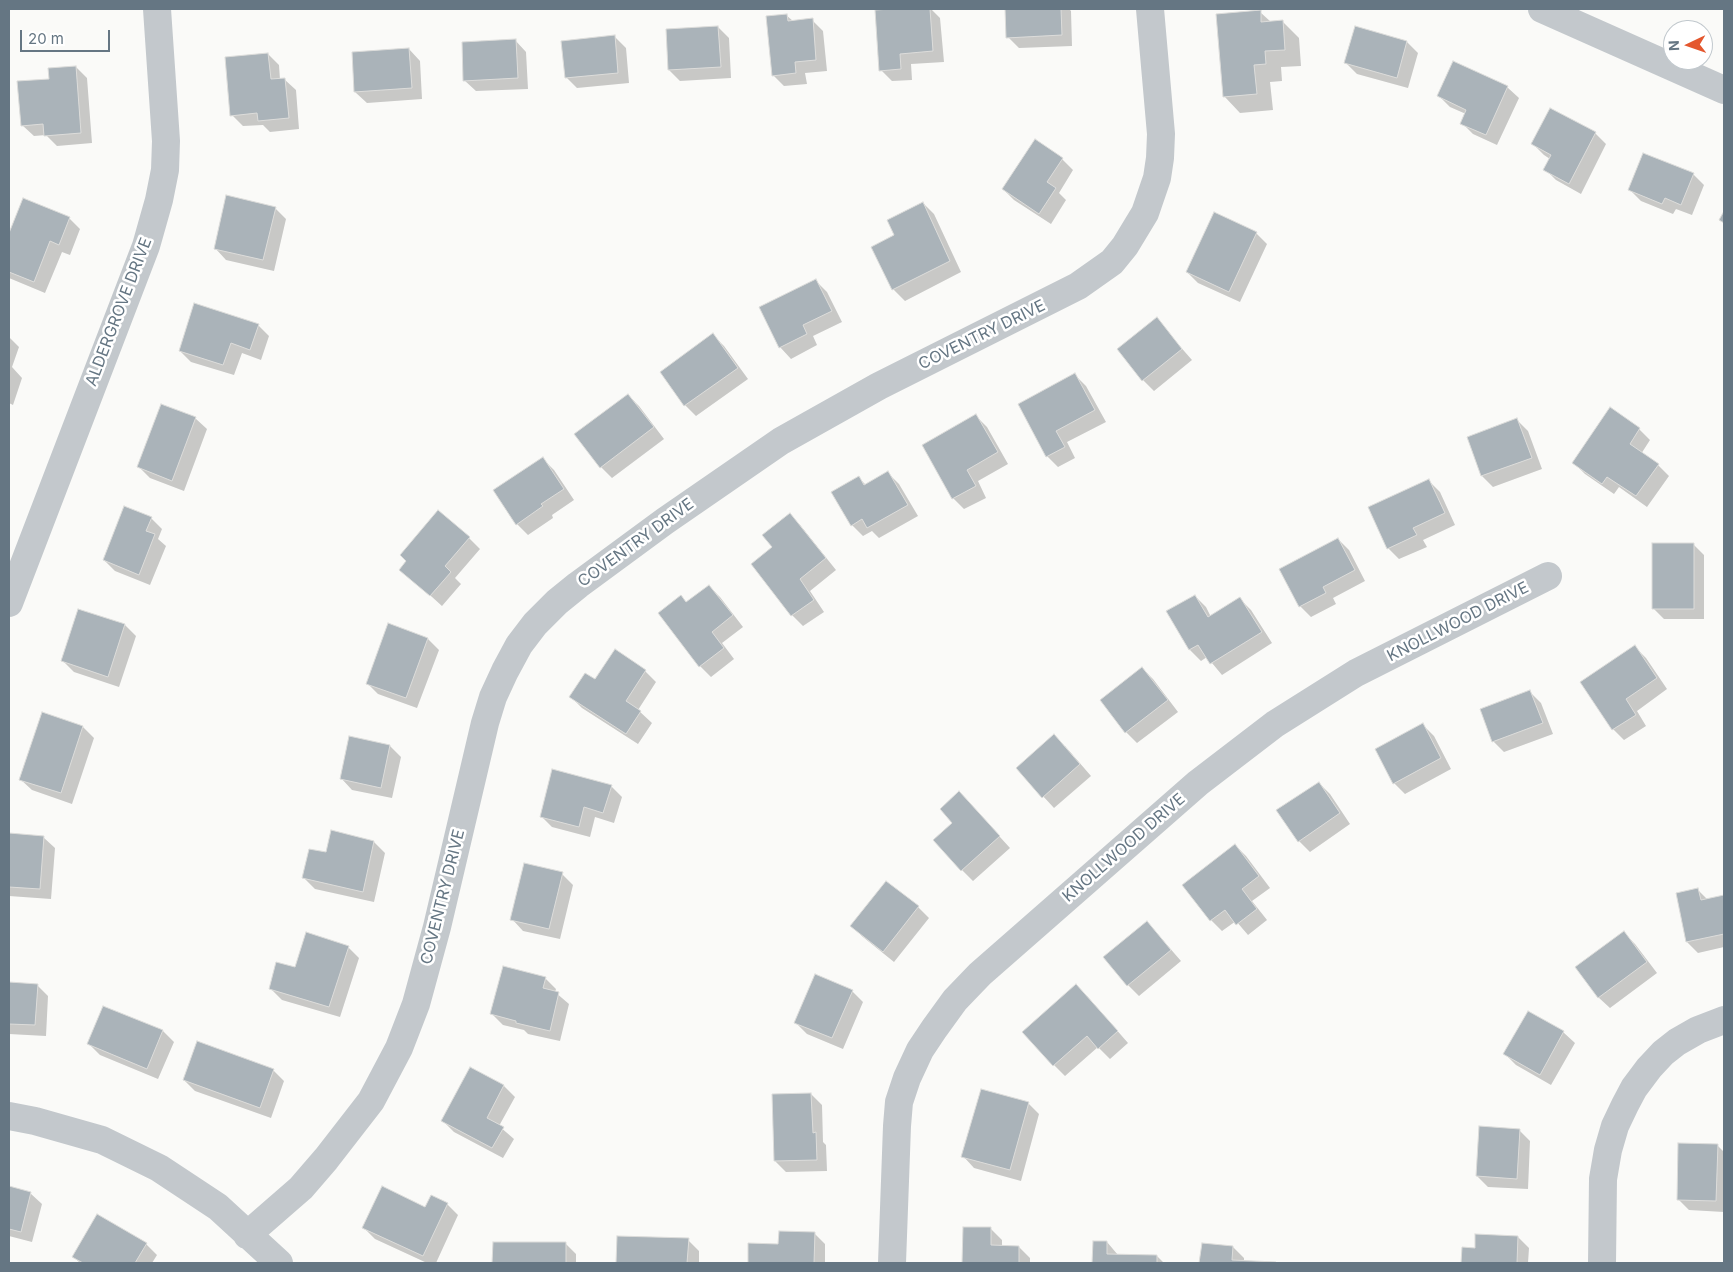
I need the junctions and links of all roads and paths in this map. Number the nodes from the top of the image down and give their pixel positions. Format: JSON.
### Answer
{"nodes":[{"id":1,"x":157,"y":9,"type":"edge"},
{"id":2,"x":1150,"y":9,"type":"edge"},
{"id":3,"x":1542,"y":9,"type":"edge"},
{"id":4,"x":1724,"y":90,"type":"edge"},
{"id":5,"x":1548,"y":576,"type":"dead end"},
{"id":6,"x":9,"y":603,"type":"edge"},
{"id":7,"x":1724,"y":1020,"type":"edge"},
{"id":8,"x":9,"y":1116,"type":"edge"},
{"id":9,"x":247,"y":1235,"type":"junction"},
{"id":10,"x":279,"y":1263,"type":"edge"},
{"id":11,"x":892,"y":1263,"type":"edge"},
{"id":12,"x":1602,"y":1263,"type":"edge"}],
"edges":[{"from":1,"to":6,"type":"street","name":"ALDERGROVE DRIVE"},
{"from":2,"to":9,"type":"street","name":"COVENTRY DRIVE"},
{"from":3,"to":4,"type":"street"},
{"from":5,"to":11,"type":"street","name":"KNOLLWOOD DRIVE"},
{"from":7,"to":12,"type":"street"},
{"from":8,"to":9,"type":"street"},
{"from":9,"to":10,"type":"street"}]}
